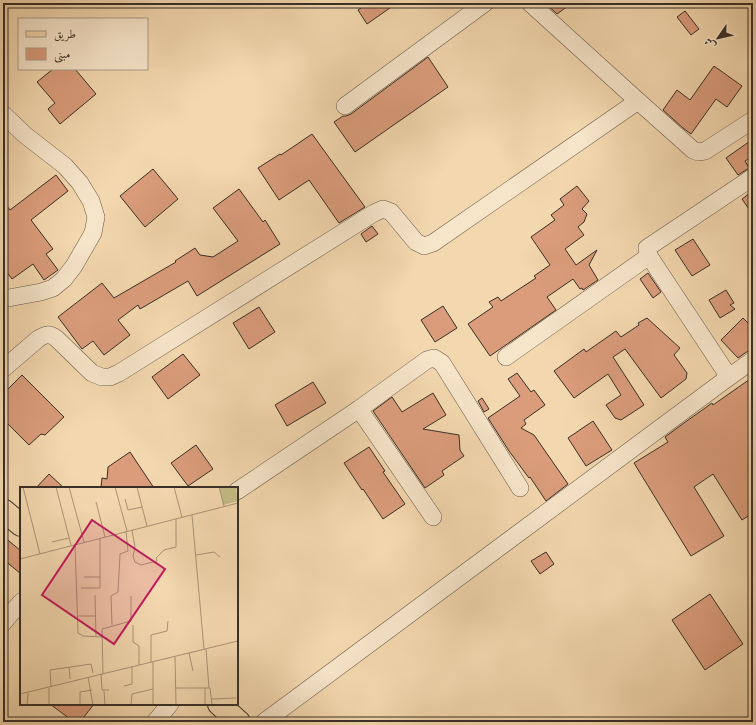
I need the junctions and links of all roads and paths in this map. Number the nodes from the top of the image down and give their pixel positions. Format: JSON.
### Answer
{"nodes":[{"id":1,"x":485,"y":3,"type":"edge"},
{"id":2,"x":530,"y":3,"type":"edge"},
{"id":3,"x":638,"y":101,"type":"junction"},
{"id":4,"x":345,"y":106,"type":"dead end"},
{"id":5,"x":3,"y":114,"type":"edge"},
{"id":6,"x":753,"y":120,"type":"edge"},
{"id":7,"x":753,"y":177,"type":"edge"},
{"id":8,"x":649,"y":256,"type":"junction"},
{"id":9,"x":3,"y":299,"type":"edge"},
{"id":10,"x":506,"y":358,"type":"dead end"},
{"id":11,"x":753,"y":360,"type":"edge"},
{"id":12,"x":3,"y":369,"type":"edge"},
{"id":13,"x":729,"y":377,"type":"junction"},
{"id":14,"x":359,"y":409,"type":"junction"},
{"id":15,"x":520,"y":488,"type":"dead end"},
{"id":16,"x":238,"y":490,"type":"edge"},
{"id":17,"x":3,"y":510,"type":"edge"},
{"id":18,"x":433,"y":517,"type":"dead end"},
{"id":19,"x":20,"y":525,"type":"edge"},
{"id":20,"x":20,"y":603,"type":"edge"},
{"id":21,"x":3,"y":623,"type":"edge"},
{"id":22,"x":169,"y":705,"type":"edge"},
{"id":23,"x":220,"y":705,"type":"edge"},
{"id":24,"x":155,"y":722,"type":"edge"},
{"id":25,"x":239,"y":722,"type":"edge"},
{"id":26,"x":264,"y":722,"type":"edge"}],
"edges":[{"from":1,"to":4,"type":"street"},
{"from":2,"to":3,"type":"street"},
{"from":3,"to":6,"type":"street"},
{"from":3,"to":12,"type":"street"},
{"from":5,"to":9,"type":"street"},
{"from":7,"to":8,"type":"street"},
{"from":8,"to":10,"type":"street"},
{"from":8,"to":13,"type":"street"},
{"from":11,"to":13,"type":"street"},
{"from":13,"to":26,"type":"street"},
{"from":14,"to":15,"type":"street"},
{"from":14,"to":16,"type":"street"},
{"from":14,"to":18,"type":"street"},
{"from":17,"to":19,"type":"main road"},
{"from":20,"to":21,"type":"street"},
{"from":22,"to":24,"type":"street"},
{"from":23,"to":25,"type":"main road"}]}
